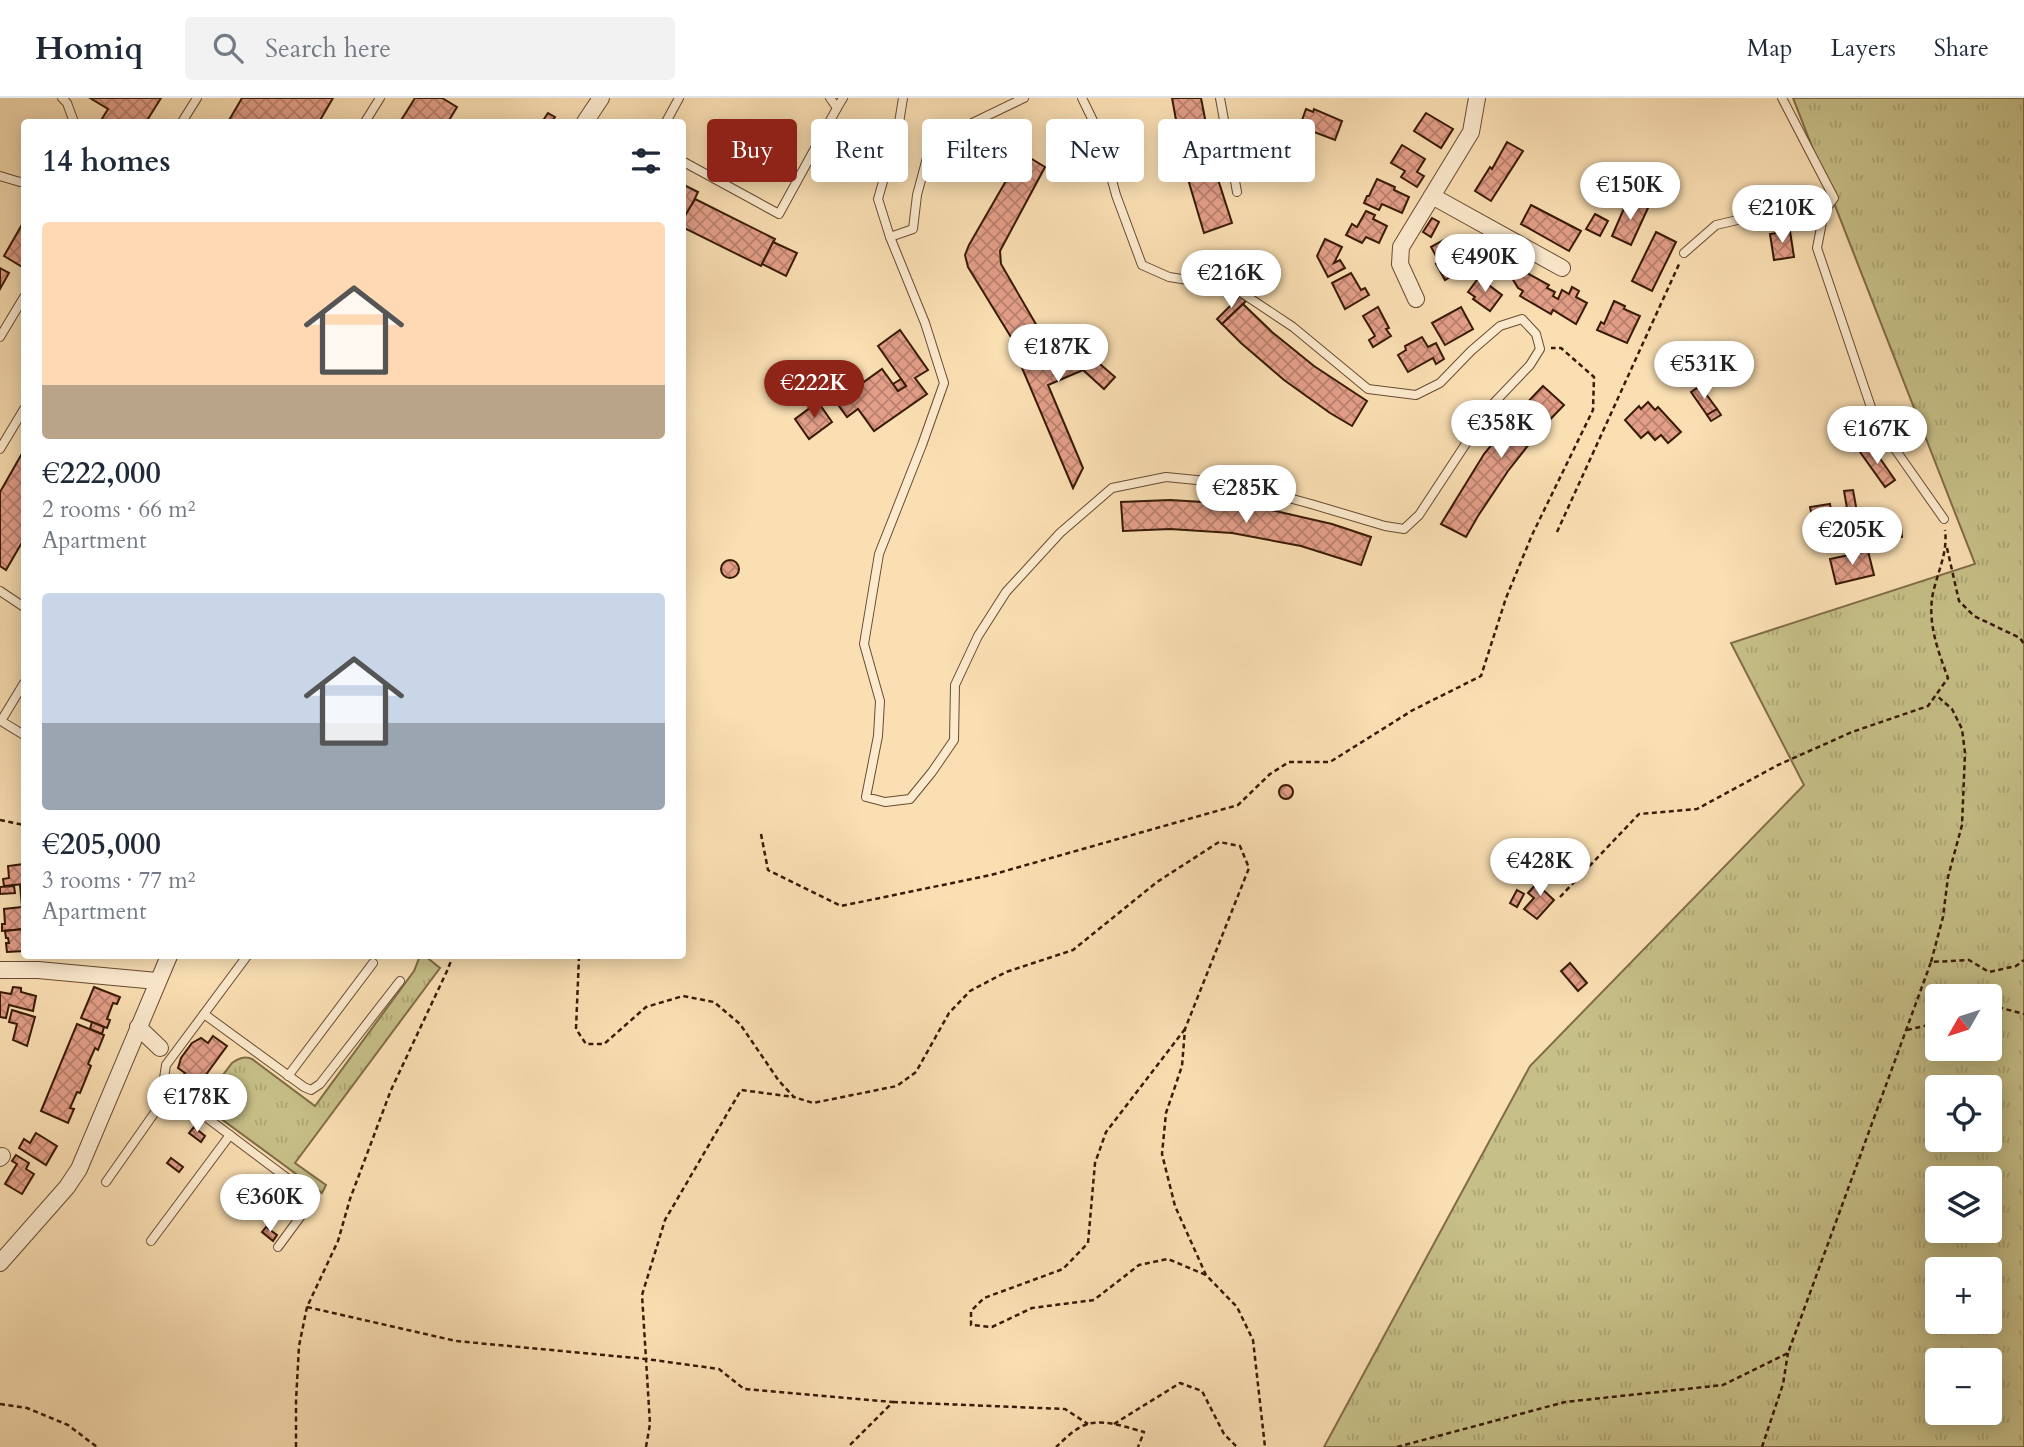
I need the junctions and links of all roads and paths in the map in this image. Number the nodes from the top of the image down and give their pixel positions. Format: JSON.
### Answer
{"nodes":[{"id":1,"x":62,"y":98,"type":"edge"},
{"id":2,"x":197,"y":98,"type":"edge"},
{"id":3,"x":380,"y":98,"type":"edge"},
{"id":4,"x":601,"y":98,"type":"edge"},
{"id":5,"x":679,"y":98,"type":"edge"},
{"id":6,"x":830,"y":98,"type":"edge"},
{"id":7,"x":843,"y":98,"type":"edge"},
{"id":8,"x":903,"y":98,"type":"edge"},
{"id":9,"x":1024,"y":98,"type":"edge"},
{"id":10,"x":1082,"y":98,"type":"edge"},
{"id":11,"x":1220,"y":98,"type":"edge"},
{"id":12,"x":1477,"y":98,"type":"edge"},
{"id":13,"x":1782,"y":98,"type":"edge"},
{"id":14,"x":837,"y":108,"type":"junction"},
{"id":15,"x":73,"y":119,"type":"edge"},
{"id":16,"x":184,"y":119,"type":"edge"},
{"id":17,"x":367,"y":119,"type":"edge"},
{"id":18,"x":587,"y":119,"type":"edge"},
{"id":19,"x":668,"y":119,"type":"edge"},
{"id":20,"x":686,"y":163,"type":"edge"},
{"id":21,"x":0,"y":176,"type":"edge"},
{"id":22,"x":21,"y":182,"type":"edge"},
{"id":23,"x":1237,"y":192,"type":"dead end"},
{"id":24,"x":1432,"y":196,"type":"junction"},
{"id":25,"x":1824,"y":212,"type":"junction"},
{"id":26,"x":890,"y":237,"type":"junction"},
{"id":27,"x":1685,"y":253,"type":"joint"},
{"id":28,"x":1562,"y":268,"type":"dead end"},
{"id":29,"x":1416,"y":299,"type":"dead end"},
{"id":30,"x":21,"y":302,"type":"edge"},
{"id":31,"x":0,"y":337,"type":"edge"},
{"id":32,"x":1540,"y":349,"type":"junction"},
{"id":33,"x":21,"y":414,"type":"edge"},
{"id":34,"x":0,"y":449,"type":"edge"},
{"id":35,"x":1944,"y":519,"type":"joint"},
{"id":36,"x":1557,"y":532,"type":"dead end"},
{"id":37,"x":1947,"y":544,"type":"junction"},
{"id":38,"x":0,"y":591,"type":"edge"},
{"id":39,"x":21,"y":605,"type":"edge"},
{"id":40,"x":2024,"y":644,"type":"edge"},
{"id":41,"x":21,"y":688,"type":"edge"},
{"id":42,"x":1936,"y":695,"type":"junction"},
{"id":43,"x":21,"y":733,"type":"edge"},
{"id":44,"x":0,"y":820,"type":"edge"},
{"id":45,"x":21,"y":824,"type":"edge"},
{"id":46,"x":761,"y":834,"type":"dead end"},
{"id":47,"x":1560,"y":897,"type":"dead end"},
{"id":48,"x":168,"y":959,"type":"edge"},
{"id":49,"x":245,"y":959,"type":"edge"},
{"id":50,"x":452,"y":959,"type":"edge"},
{"id":51,"x":579,"y":959,"type":"edge"},
{"id":52,"x":2024,"y":960,"type":"edge"},
{"id":53,"x":1931,"y":962,"type":"junction"},
{"id":54,"x":373,"y":963,"type":"dead end"},
{"id":55,"x":0,"y":970,"type":"edge"},
{"id":56,"x":157,"y":981,"type":"junction"},
{"id":57,"x":400,"y":981,"type":"dead end"},
{"id":58,"x":2002,"y":1008,"type":"edge"},
{"id":59,"x":204,"y":1014,"type":"junction"},
{"id":60,"x":2024,"y":1014,"type":"edge"},
{"id":61,"x":1925,"y":1026,"type":"edge"},
{"id":62,"x":138,"y":1027,"type":"junction"},
{"id":63,"x":1185,"y":1029,"type":"junction"},
{"id":64,"x":1907,"y":1030,"type":"junction"},
{"id":65,"x":165,"y":1054,"type":"junction"},
{"id":66,"x":288,"y":1076,"type":"junction"},
{"id":67,"x":162,"y":1084,"type":"junction"},
{"id":68,"x":794,"y":1097,"type":"junction"},
{"id":69,"x":230,"y":1135,"type":"junction"},
{"id":70,"x":106,"y":1182,"type":"dead end"},
{"id":71,"x":151,"y":1241,"type":"dead end"},
{"id":72,"x":278,"y":1247,"type":"dead end"},
{"id":73,"x":0,"y":1263,"type":"edge"},
{"id":74,"x":1206,"y":1275,"type":"junction"},
{"id":75,"x":307,"y":1307,"type":"junction"},
{"id":76,"x":1788,"y":1353,"type":"junction"},
{"id":77,"x":646,"y":1359,"type":"junction"},
{"id":78,"x":893,"y":1402,"type":"junction"},
{"id":79,"x":0,"y":1404,"type":"edge"},
{"id":80,"x":1088,"y":1424,"type":"junction"},
{"id":81,"x":1114,"y":1424,"type":"junction"},
{"id":82,"x":97,"y":1447,"type":"edge"},
{"id":83,"x":296,"y":1447,"type":"edge"},
{"id":84,"x":646,"y":1447,"type":"edge"},
{"id":85,"x":848,"y":1447,"type":"edge"},
{"id":86,"x":1056,"y":1447,"type":"edge"},
{"id":87,"x":1138,"y":1447,"type":"edge"},
{"id":88,"x":1237,"y":1447,"type":"edge"},
{"id":89,"x":1265,"y":1447,"type":"edge"},
{"id":90,"x":1397,"y":1447,"type":"edge"},
{"id":91,"x":1762,"y":1447,"type":"edge"}],
"edges":[{"from":1,"to":15,"type":"lane"},
{"from":2,"to":16,"type":"lane"},
{"from":3,"to":17,"type":"lane"},
{"from":4,"to":18,"type":"street"},
{"from":5,"to":19,"type":"lane"},
{"from":6,"to":14,"type":"lane"},
{"from":7,"to":14,"type":"lane"},
{"from":8,"to":26,"type":"lane"},
{"from":9,"to":26,"type":"lane"},
{"from":10,"to":32,"type":"lane"},
{"from":11,"to":23,"type":"lane"},
{"from":12,"to":24,"type":"street"},
{"from":13,"to":25,"type":"lane"},
{"from":14,"to":20,"type":"lane"},
{"from":21,"to":22,"type":"lane"},
{"from":24,"to":28,"type":"street"},
{"from":24,"to":29,"type":"street"},
{"from":25,"to":27,"type":"lane"},
{"from":25,"to":35,"type":"lane"},
{"from":26,"to":32,"type":"lane"},
{"from":27,"to":36,"type":"path"},
{"from":30,"to":31,"type":"lane"},
{"from":32,"to":46,"type":"path"},
{"from":33,"to":34,"type":"lane"},
{"from":35,"to":37,"type":"path"},
{"from":37,"to":40,"type":"path"},
{"from":37,"to":42,"type":"path"},
{"from":38,"to":39,"type":"lane"},
{"from":41,"to":43,"type":"lane"},
{"from":42,"to":47,"type":"path"},
{"from":42,"to":53,"type":"path"},
{"from":44,"to":45,"type":"path"},
{"from":48,"to":56,"type":"street"},
{"from":49,"to":59,"type":"lane"},
{"from":50,"to":75,"type":"path"},
{"from":51,"to":68,"type":"path"},
{"from":52,"to":53,"type":"path"},
{"from":53,"to":64,"type":"path"},
{"from":54,"to":66,"type":"lane"},
{"from":55,"to":56,"type":"street"},
{"from":56,"to":62,"type":"street"},
{"from":57,"to":66,"type":"lane"},
{"from":58,"to":60,"type":"path"},
{"from":59,"to":65,"type":"lane"},
{"from":59,"to":66,"type":"lane"},
{"from":61,"to":64,"type":"path"},
{"from":62,"to":65,"type":"street"},
{"from":62,"to":73,"type":"street"},
{"from":63,"to":68,"type":"path"},
{"from":63,"to":74,"type":"path"},
{"from":63,"to":74,"type":"path"},
{"from":64,"to":76,"type":"path"},
{"from":65,"to":67,"type":"lane"},
{"from":67,"to":69,"type":"lane"},
{"from":67,"to":70,"type":"lane"},
{"from":68,"to":77,"type":"path"},
{"from":69,"to":71,"type":"lane"},
{"from":69,"to":72,"type":"lane"},
{"from":74,"to":89,"type":"path"},
{"from":75,"to":77,"type":"path"},
{"from":75,"to":83,"type":"path"},
{"from":76,"to":90,"type":"path"},
{"from":76,"to":91,"type":"path"},
{"from":77,"to":78,"type":"path"},
{"from":77,"to":84,"type":"path"},
{"from":78,"to":80,"type":"path"},
{"from":78,"to":85,"type":"path"},
{"from":79,"to":82,"type":"path"},
{"from":80,"to":81,"type":"path"},
{"from":80,"to":86,"type":"path"},
{"from":81,"to":87,"type":"path"},
{"from":81,"to":88,"type":"path"}]}
